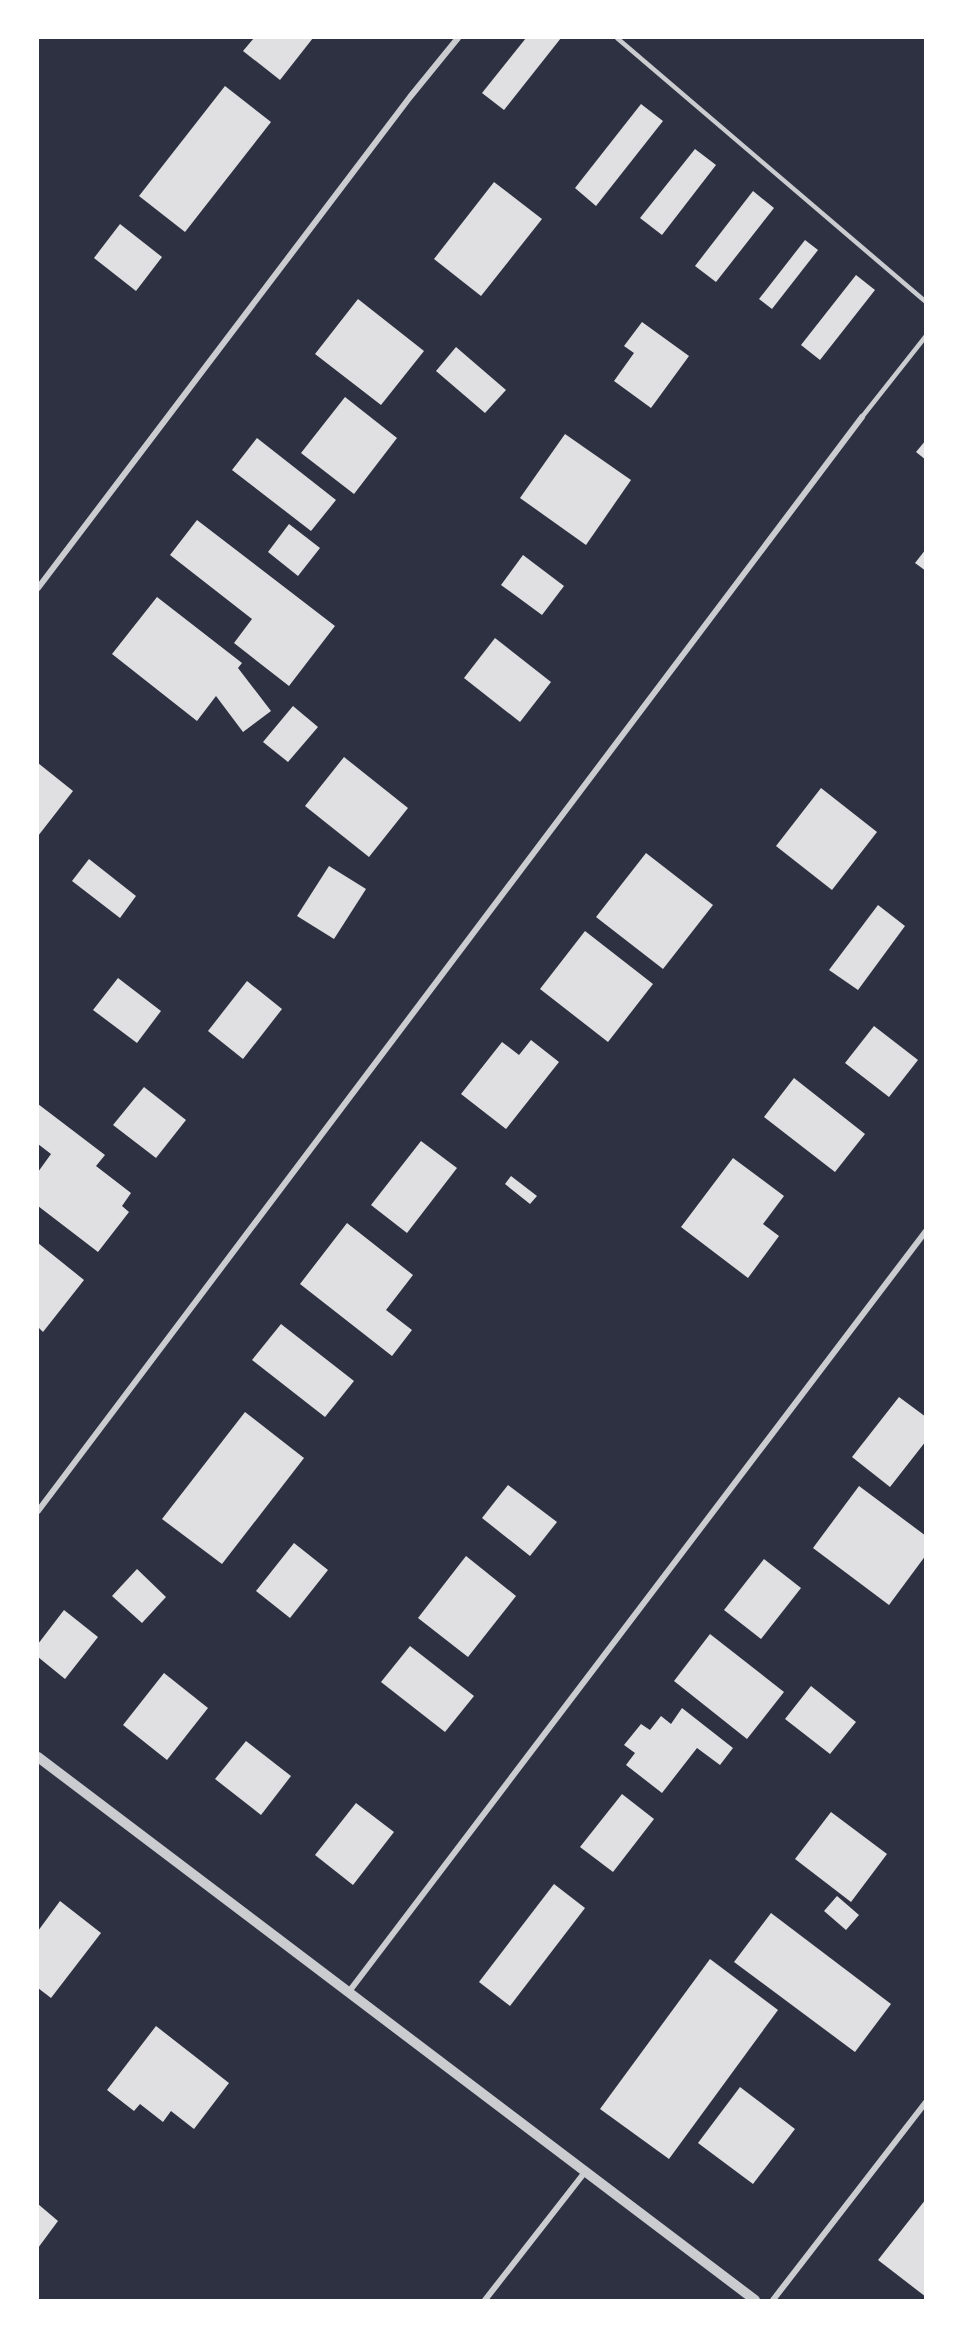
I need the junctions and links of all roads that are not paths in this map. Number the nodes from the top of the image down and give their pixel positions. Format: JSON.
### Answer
{"nodes":[{"id":1,"x":458,"y":38,"type":"edge"},
{"id":2,"x":617,"y":38,"type":"edge"},
{"id":3,"x":926,"y":302,"type":"edge"},
{"id":4,"x":926,"y":336,"type":"edge"},
{"id":5,"x":862,"y":417,"type":"joint"},
{"id":6,"x":38,"y":588,"type":"edge"},
{"id":7,"x":926,"y":1231,"type":"edge"},
{"id":8,"x":38,"y":1511,"type":"edge"},
{"id":9,"x":38,"y":1757,"type":"edge"},
{"id":10,"x":348,"y":1993,"type":"junction"},
{"id":11,"x":926,"y":2102,"type":"edge"},
{"id":12,"x":585,"y":2172,"type":"junction"},
{"id":13,"x":485,"y":2301,"type":"edge"},
{"id":14,"x":755,"y":2301,"type":"edge"},
{"id":15,"x":773,"y":2301,"type":"edge"}],
"edges":[{"from":1,"to":6,"type":"street"},
{"from":2,"to":3,"type":"lane"},
{"from":4,"to":5,"type":"lane"},
{"from":5,"to":8,"type":"street"},
{"from":7,"to":10,"type":"street"},
{"from":9,"to":10,"type":"street"},
{"from":10,"to":12,"type":"street"},
{"from":11,"to":15,"type":"street"},
{"from":12,"to":13,"type":"street"},
{"from":12,"to":14,"type":"street"}]}
